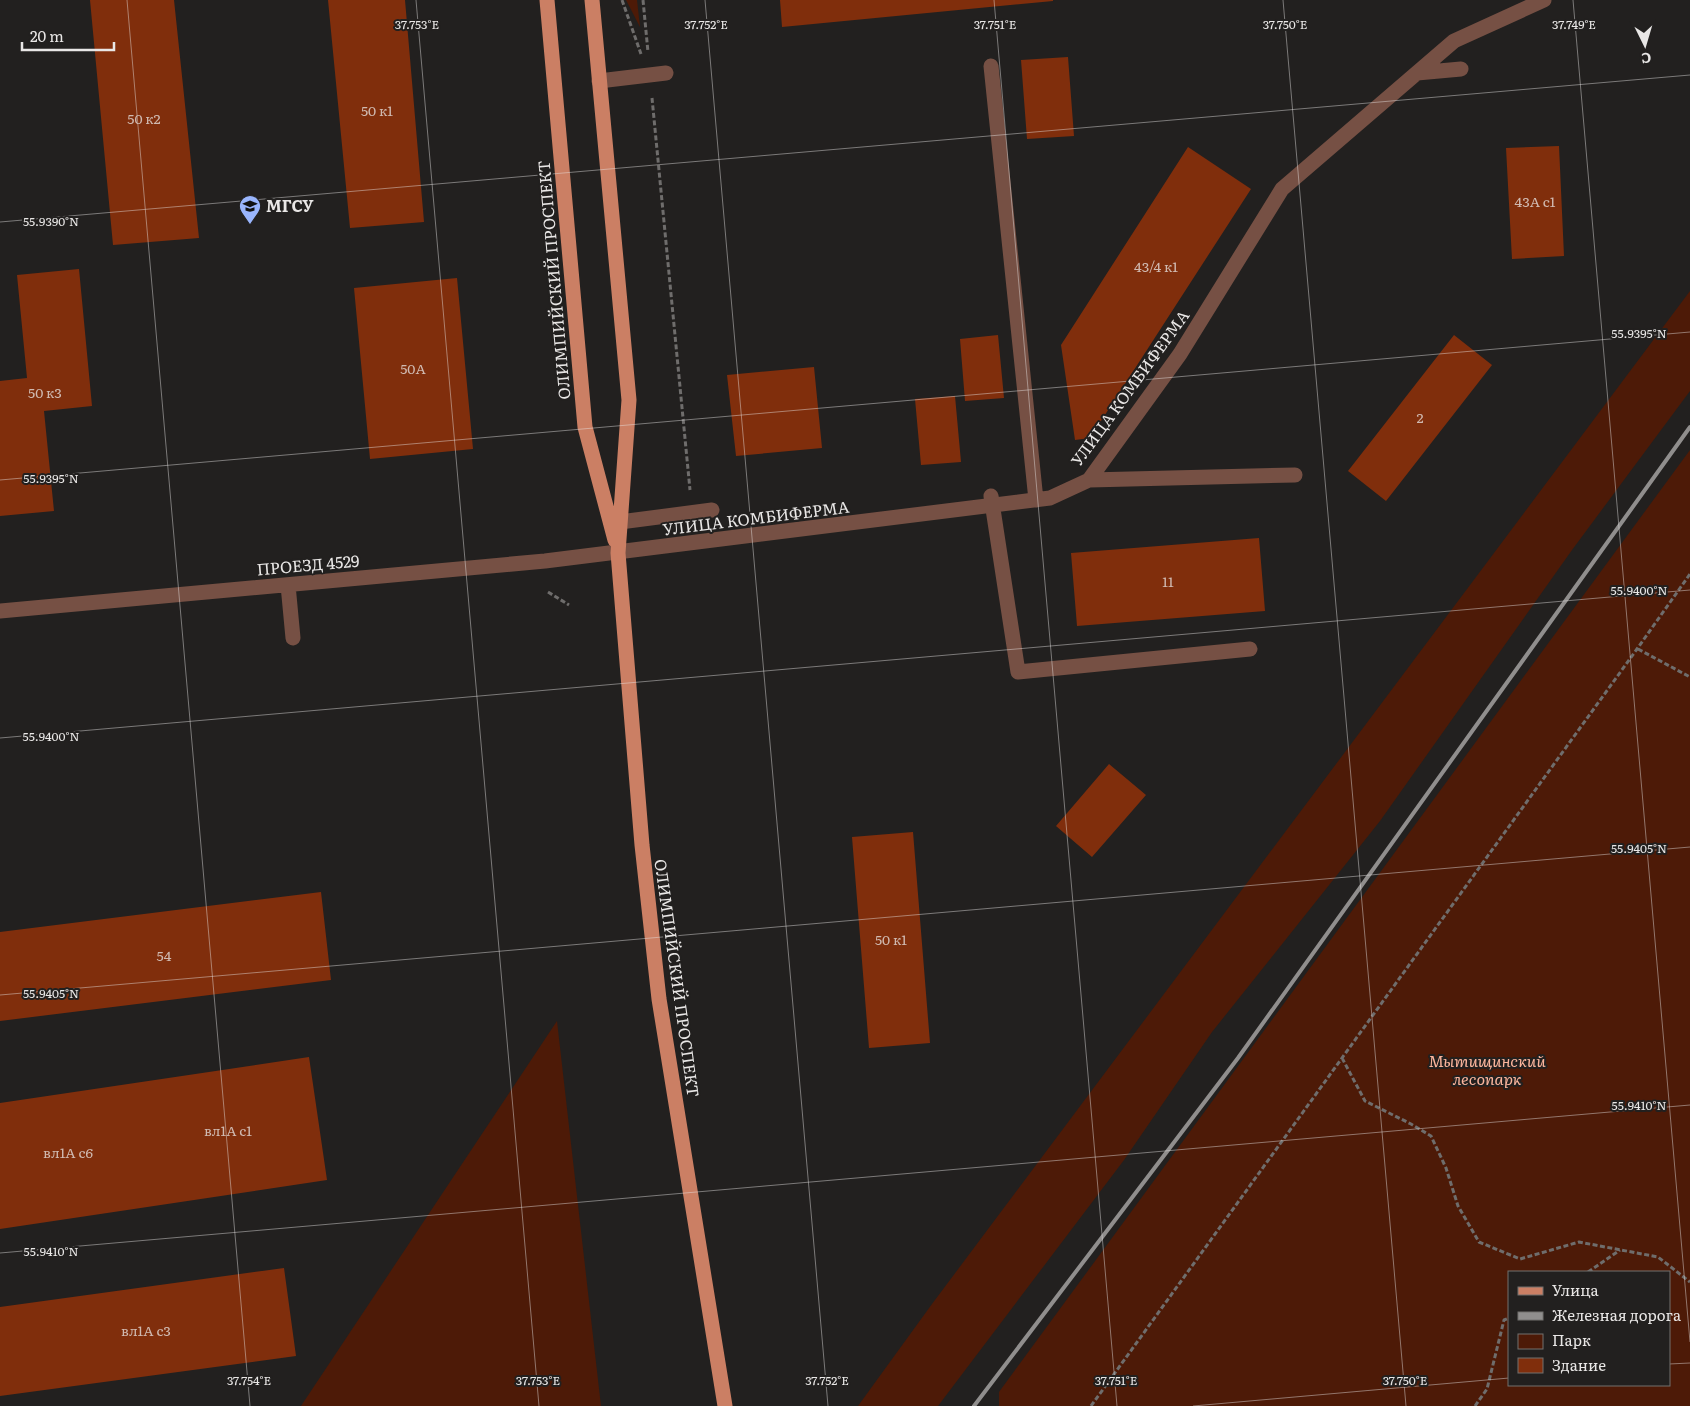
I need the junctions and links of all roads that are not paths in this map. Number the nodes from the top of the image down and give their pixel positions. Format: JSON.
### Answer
{"nodes":[{"id":1,"x":547,"y":0,"type":"edge"},
{"id":2,"x":592,"y":0,"type":"edge"},
{"id":3,"x":1544,"y":0,"type":"edge"},
{"id":4,"x":991,"y":66,"type":"dead end"},
{"id":5,"x":1461,"y":69,"type":"dead end"},
{"id":6,"x":666,"y":73,"type":"dead end"},
{"id":7,"x":1417,"y":73,"type":"junction"},
{"id":8,"x":599,"y":81,"type":"junction"},
{"id":9,"x":1296,"y":475,"type":"dead end"},
{"id":10,"x":1089,"y":480,"type":"junction"},
{"id":11,"x":991,"y":500,"type":"junction"},
{"id":12,"x":1036,"y":500,"type":"junction"},
{"id":13,"x":712,"y":510,"type":"dead end"},
{"id":14,"x":620,"y":522,"type":"junction"},
{"id":15,"x":618,"y":553,"type":"junction"},
{"id":16,"x":288,"y":585,"type":"junction"},
{"id":17,"x":0,"y":611,"type":"edge"},
{"id":18,"x":293,"y":638,"type":"dead end"},
{"id":19,"x":1250,"y":649,"type":"dead end"},
{"id":20,"x":724,"y":1406,"type":"edge"}],
"edges":[{"from":1,"to":15,"type":"main road","name":"ОЛИМПИЙСКИЙ ПРОСПЕКТ"},
{"from":2,"to":8,"type":"main road","name":"ОЛИМПИЙСКИЙ ПРОСПЕКТ"},
{"from":3,"to":7,"type":"street","name":"УЛИЦА КОМБИФЕРМА"},
{"from":4,"to":12,"type":"street"},
{"from":5,"to":7,"type":"street"},
{"from":6,"to":8,"type":"street"},
{"from":7,"to":10,"type":"street","name":"УЛИЦА КОМБИФЕРМА"},
{"from":8,"to":14,"type":"main road","name":"ОЛИМПИЙСКИЙ ПРОСПЕКТ"},
{"from":9,"to":10,"type":"street"},
{"from":10,"to":12,"type":"street","name":"УЛИЦА КОМБИФЕРМА"},
{"from":11,"to":12,"type":"street","name":"УЛИЦА КОМБИФЕРМА"},
{"from":11,"to":15,"type":"street","name":"УЛИЦА КОМБИФЕРМА"},
{"from":11,"to":19,"type":"street"},
{"from":13,"to":14,"type":"street"},
{"from":14,"to":15,"type":"main road","name":"ОЛИМПИЙСКИЙ ПРОСПЕКТ"},
{"from":15,"to":16,"type":"street","name":"ПРОЕЗД 4529"},
{"from":15,"to":20,"type":"main road","name":"ОЛИМПИЙСКИЙ ПРОСПЕКТ"},
{"from":16,"to":17,"type":"street","name":"ПРОЕЗД 4529"},
{"from":16,"to":18,"type":"street"}]}
